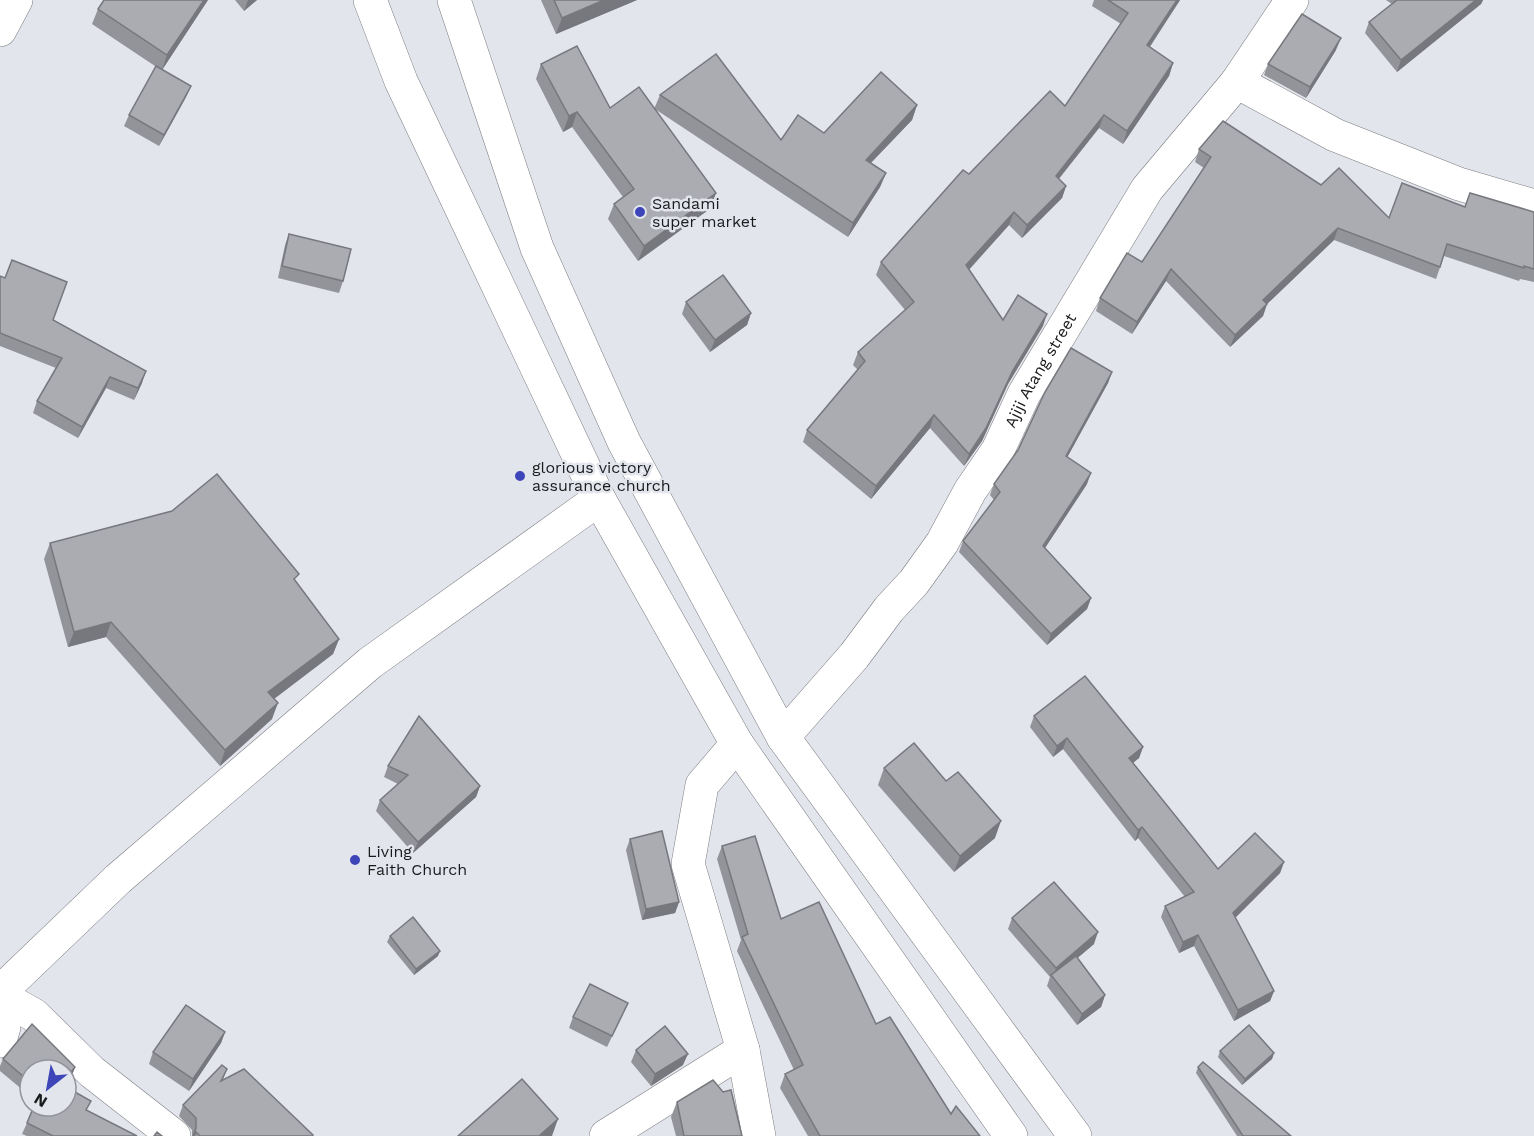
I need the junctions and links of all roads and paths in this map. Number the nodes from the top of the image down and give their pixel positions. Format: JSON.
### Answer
{"nodes":[{"id":1,"x":16,"y":0,"type":"edge"},
{"id":2,"x":370,"y":0,"type":"edge"},
{"id":3,"x":453,"y":0,"type":"edge"},
{"id":4,"x":1292,"y":0,"type":"edge"},
{"id":5,"x":0,"y":30,"type":"edge"},
{"id":6,"x":1237,"y":82,"type":"junction"},
{"id":7,"x":1534,"y":207,"type":"edge"},
{"id":8,"x":599,"y":499,"type":"junction"},
{"id":9,"x":783,"y":737,"type":"junction"},
{"id":10,"x":737,"y":744,"type":"junction"},
{"id":11,"x":0,"y":994,"type":"edge"},
{"id":12,"x":0,"y":1006,"type":"edge"},
{"id":13,"x":0,"y":1041,"type":"edge"},
{"id":14,"x":743,"y":1050,"type":"junction"},
{"id":15,"x":174,"y":1136,"type":"edge"},
{"id":16,"x":606,"y":1136,"type":"edge"},
{"id":17,"x":759,"y":1136,"type":"edge"},
{"id":18,"x":1011,"y":1136,"type":"edge"},
{"id":19,"x":1075,"y":1136,"type":"edge"}],
"edges":[{"from":1,"to":5,"type":"street"},
{"from":2,"to":8,"type":"street"},
{"from":3,"to":9,"type":"street"},
{"from":4,"to":6,"type":"street","name":"Ajiji Atang street"},
{"from":6,"to":7,"type":"street"},
{"from":6,"to":9,"type":"street","name":"Ajiji Atang street"},
{"from":8,"to":10,"type":"street"},
{"from":8,"to":11,"type":"street"},
{"from":9,"to":19,"type":"street"},
{"from":10,"to":14,"type":"street"},
{"from":10,"to":18,"type":"street"},
{"from":11,"to":15,"type":"street"},
{"from":12,"to":13,"type":"street"},
{"from":14,"to":16,"type":"street"},
{"from":14,"to":17,"type":"street"}]}
